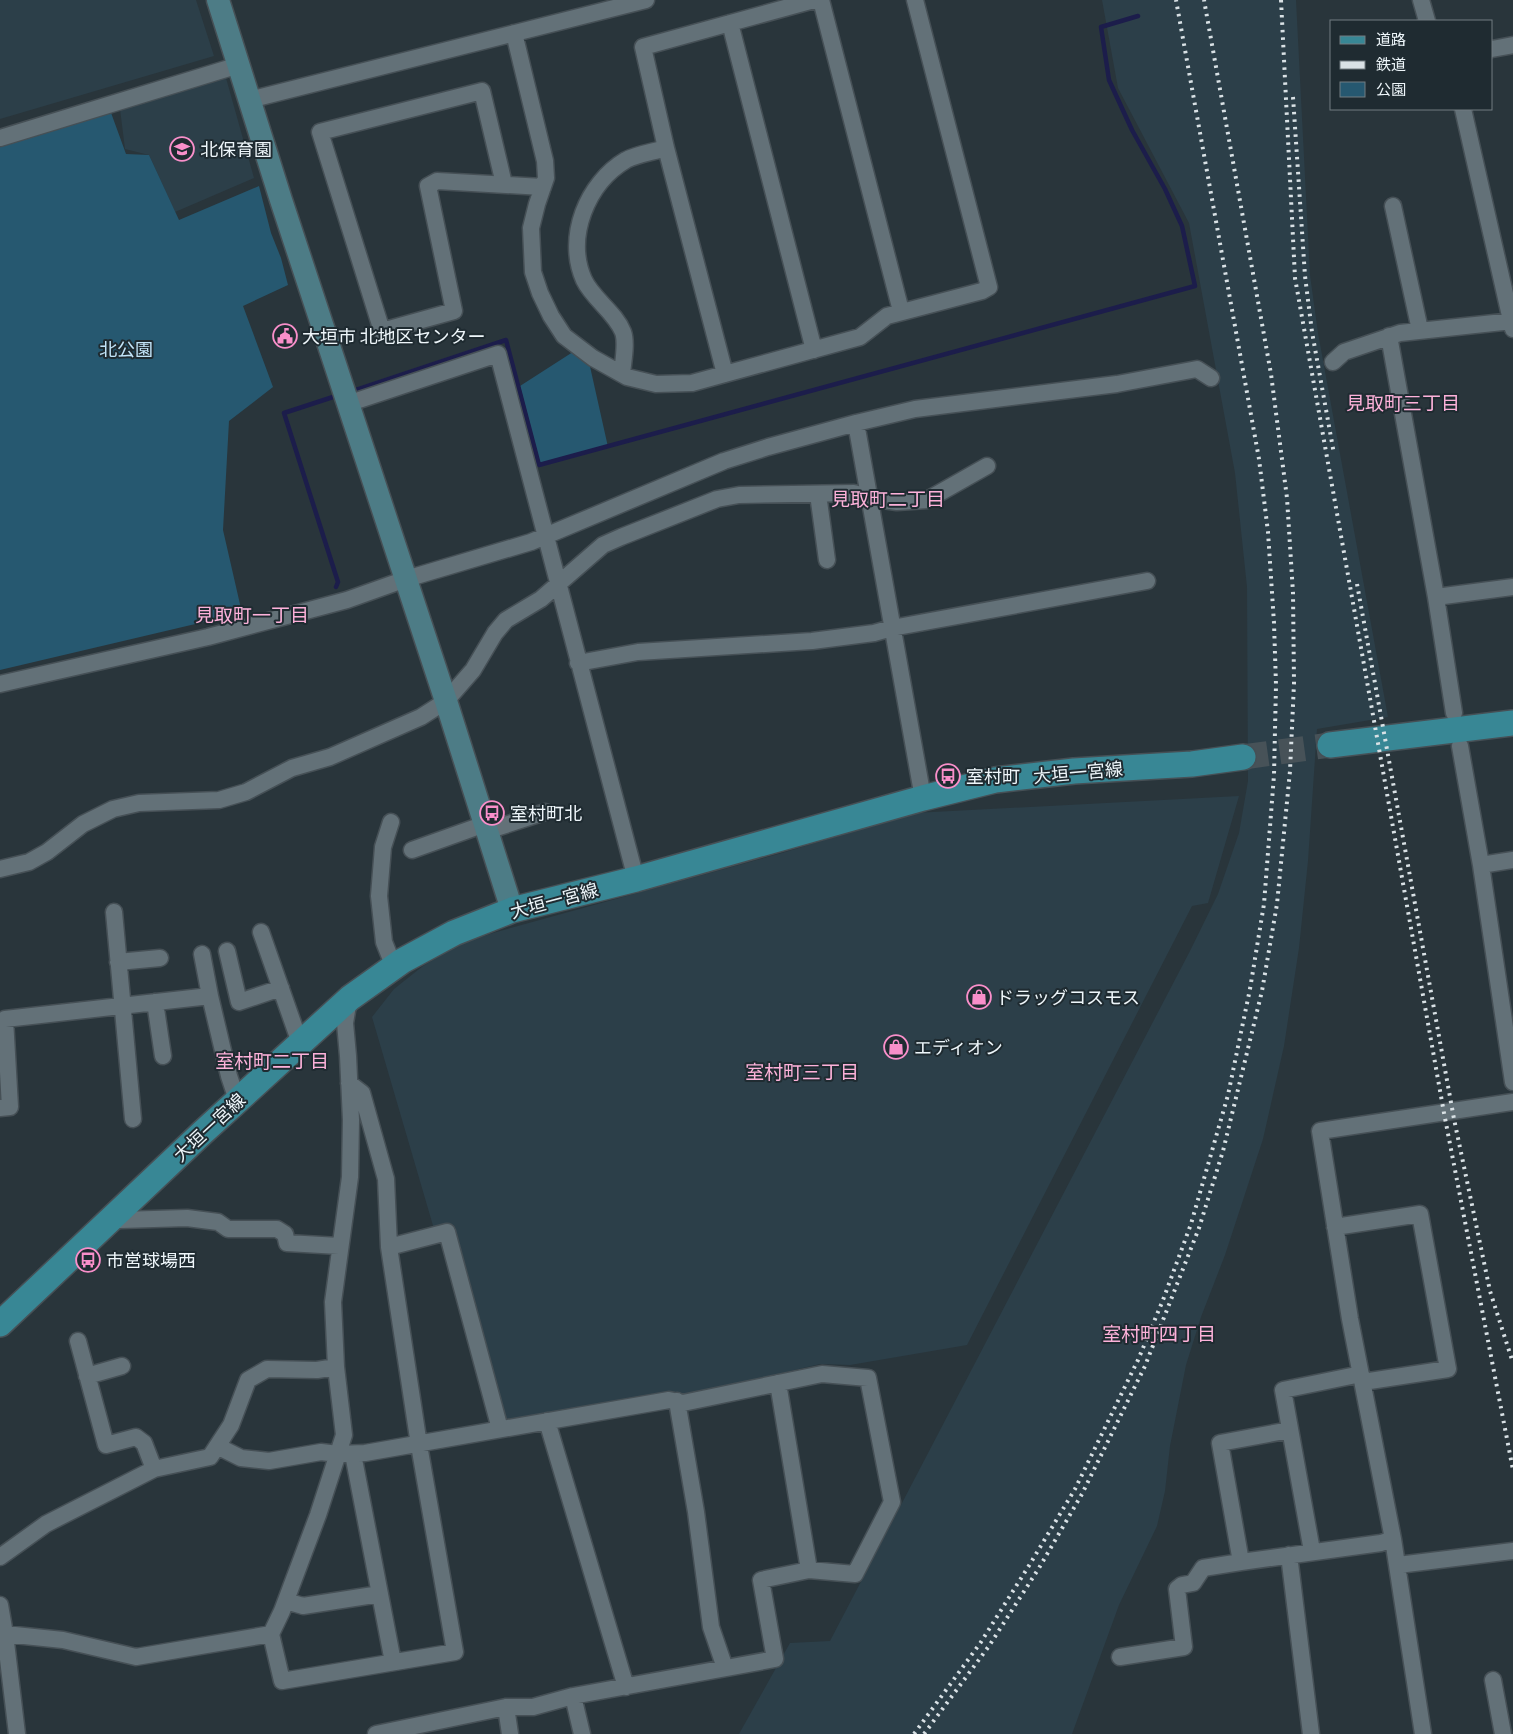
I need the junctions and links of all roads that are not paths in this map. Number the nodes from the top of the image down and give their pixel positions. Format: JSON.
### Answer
{"nodes":[{"id":1,"x":218,"y":0,"type":"edge"},
{"id":2,"x":646,"y":0,"type":"edge"},
{"id":3,"x":814,"y":0,"type":"edge"},
{"id":4,"x":821,"y":0,"type":"edge"},
{"id":5,"x":915,"y":0,"type":"edge"},
{"id":6,"x":1421,"y":0,"type":"edge"},
{"id":7,"x":1426,"y":20,"type":"edge"},
{"id":8,"x":730,"y":23,"type":"junction"},
{"id":9,"x":514,"y":33,"type":"junction"},
{"id":10,"x":1513,"y":45,"type":"edge"},
{"id":11,"x":1493,"y":49,"type":"edge"},
{"id":12,"x":239,"y":65,"type":"junction"},
{"id":13,"x":249,"y":100,"type":"junction"},
{"id":14,"x":1463,"y":110,"type":"edge"},
{"id":15,"x":0,"y":138,"type":"edge"},
{"id":16,"x":666,"y":148,"type":"junction"},
{"id":17,"x":504,"y":184,"type":"junction"},
{"id":18,"x":543,"y":187,"type":"junction"},
{"id":19,"x":1394,"y":206,"type":"dead end"},
{"id":20,"x":901,"y":311,"type":"junction"},
{"id":21,"x":1513,"y":324,"type":"edge"},
{"id":22,"x":1420,"y":330,"type":"junction"},
{"id":23,"x":1389,"y":336,"type":"junction"},
{"id":24,"x":814,"y":350,"type":"junction"},
{"id":25,"x":1334,"y":362,"type":"dead end"},
{"id":26,"x":622,"y":374,"type":"junction"},
{"id":27,"x":725,"y":374,"type":"junction"},
{"id":28,"x":1211,"y":378,"type":"dead end"},
{"id":29,"x":347,"y":404,"type":"junction"},
{"id":30,"x":856,"y":423,"type":"junction"},
{"id":31,"x":986,"y":466,"type":"dead end"},
{"id":32,"x":818,"y":494,"type":"junction"},
{"id":33,"x":869,"y":498,"type":"junction"},
{"id":34,"x":544,"y":536,"type":"junction"},
{"id":35,"x":827,"y":560,"type":"dead end"},
{"id":36,"x":406,"y":579,"type":"junction"},
{"id":37,"x":1147,"y":580,"type":"dead end"},
{"id":38,"x":558,"y":584,"type":"junction"},
{"id":39,"x":1513,"y":587,"type":"edge"},
{"id":40,"x":1436,"y":597,"type":"junction"},
{"id":41,"x":892,"y":628,"type":"junction"},
{"id":42,"x":578,"y":663,"type":"junction"},
{"id":43,"x":0,"y":684,"type":"edge"},
{"id":44,"x":446,"y":701,"type":"junction"},
{"id":45,"x":1454,"y":713,"type":"dead end"},
{"id":46,"x":1513,"y":723,"type":"edge"},
{"id":47,"x":1330,"y":745,"type":"tunnel mouth"},
{"id":48,"x":1460,"y":746,"type":"dead end"},
{"id":49,"x":1243,"y":757,"type":"tunnel mouth"},
{"id":50,"x":923,"y":798,"type":"junction"},
{"id":51,"x":545,"y":812,"type":"dead end"},
{"id":52,"x":391,"y":822,"type":"dead end"},
{"id":53,"x":486,"y":828,"type":"junction"},
{"id":54,"x":412,"y":850,"type":"dead end"},
{"id":55,"x":1513,"y":860,"type":"edge"},
{"id":56,"x":1481,"y":865,"type":"junction"},
{"id":57,"x":0,"y":870,"type":"edge"},
{"id":58,"x":636,"y":879,"type":"junction"},
{"id":59,"x":512,"y":910,"type":"junction"},
{"id":60,"x":114,"y":912,"type":"dead end"},
{"id":61,"x":261,"y":932,"type":"dead end"},
{"id":62,"x":226,"y":951,"type":"dead end"},
{"id":63,"x":202,"y":954,"type":"dead end"},
{"id":64,"x":160,"y":958,"type":"dead end"},
{"id":65,"x":118,"y":962,"type":"junction"},
{"id":66,"x":394,"y":967,"type":"junction"},
{"id":67,"x":281,"y":988,"type":"junction"},
{"id":68,"x":210,"y":996,"type":"junction"},
{"id":69,"x":350,"y":998,"type":"junction"},
{"id":70,"x":155,"y":1002,"type":"junction"},
{"id":71,"x":122,"y":1006,"type":"junction"},
{"id":72,"x":300,"y":1043,"type":"junction"},
{"id":73,"x":163,"y":1056,"type":"dead end"},
{"id":74,"x":1513,"y":1082,"type":"edge"},
{"id":75,"x":349,"y":1083,"type":"junction"},
{"id":76,"x":238,"y":1100,"type":"junction"},
{"id":77,"x":1513,"y":1102,"type":"edge"},
{"id":78,"x":0,"y":1108,"type":"edge"},
{"id":79,"x":133,"y":1119,"type":"dead end"},
{"id":80,"x":120,"y":1220,"type":"dead end"},
{"id":81,"x":1335,"y":1227,"type":"junction"},
{"id":82,"x":339,"y":1246,"type":"junction"},
{"id":83,"x":389,"y":1247,"type":"junction"},
{"id":84,"x":0,"y":1324,"type":"edge"},
{"id":85,"x":78,"y":1341,"type":"dead end"},
{"id":86,"x":122,"y":1366,"type":"dead end"},
{"id":87,"x":336,"y":1367,"type":"junction"},
{"id":88,"x":87,"y":1376,"type":"junction"},
{"id":89,"x":1362,"y":1378,"type":"junction"},
{"id":90,"x":778,"y":1383,"type":"junction"},
{"id":91,"x":676,"y":1401,"type":"junction"},
{"id":92,"x":547,"y":1421,"type":"junction"},
{"id":93,"x":500,"y":1429,"type":"junction"},
{"id":94,"x":1290,"y":1430,"type":"junction"},
{"id":95,"x":418,"y":1445,"type":"junction"},
{"id":96,"x":217,"y":1446,"type":"junction"},
{"id":97,"x":345,"y":1454,"type":"junction"},
{"id":98,"x":154,"y":1469,"type":"junction"},
{"id":99,"x":1393,"y":1539,"type":"junction"},
{"id":100,"x":1312,"y":1551,"type":"junction"},
{"id":101,"x":1513,"y":1551,"type":"edge"},
{"id":102,"x":1289,"y":1555,"type":"junction"},
{"id":103,"x":0,"y":1557,"type":"edge"},
{"id":104,"x":1241,"y":1562,"type":"junction"},
{"id":105,"x":1398,"y":1565,"type":"junction"},
{"id":106,"x":809,"y":1570,"type":"junction"},
{"id":107,"x":380,"y":1594,"type":"junction"},
{"id":108,"x":286,"y":1601,"type":"junction"},
{"id":109,"x":0,"y":1606,"type":"edge"},
{"id":110,"x":5,"y":1634,"type":"junction"},
{"id":111,"x":271,"y":1634,"type":"junction"},
{"id":112,"x":1120,"y":1657,"type":"dead end"},
{"id":113,"x":394,"y":1662,"type":"junction"},
{"id":114,"x":725,"y":1668,"type":"junction"},
{"id":115,"x":1493,"y":1680,"type":"dead end"},
{"id":116,"x":626,"y":1686,"type":"junction"},
{"id":117,"x":573,"y":1696,"type":"junction"},
{"id":118,"x":506,"y":1707,"type":"junction"},
{"id":119,"x":416,"y":1730,"type":"edge"},
{"id":120,"x":17,"y":1734,"type":"edge"},
{"id":121,"x":376,"y":1734,"type":"edge"},
{"id":122,"x":510,"y":1734,"type":"edge"},
{"id":123,"x":582,"y":1734,"type":"edge"},
{"id":124,"x":1311,"y":1734,"type":"edge"},
{"id":125,"x":1423,"y":1734,"type":"edge"},
{"id":126,"x":1503,"y":1734,"type":"edge"}],
"edges":[{"from":1,"to":12,"type":"street"},
{"from":2,"to":9,"type":"street"},
{"from":3,"to":8,"type":"street"},
{"from":4,"to":20,"type":"street"},
{"from":5,"to":20,"type":"street"},
{"from":6,"to":7,"type":"street"},
{"from":8,"to":16,"type":"street"},
{"from":8,"to":24,"type":"street"},
{"from":9,"to":13,"type":"street"},
{"from":9,"to":18,"type":"street"},
{"from":10,"to":11,"type":"street"},
{"from":12,"to":13,"type":"street"},
{"from":12,"to":15,"type":"street"},
{"from":13,"to":29,"type":"street"},
{"from":14,"to":21,"type":"street"},
{"from":16,"to":26,"type":"street"},
{"from":16,"to":27,"type":"street"},
{"from":17,"to":17,"type":"street"},
{"from":17,"to":18,"type":"street"},
{"from":18,"to":26,"type":"street"},
{"from":19,"to":22,"type":"street"},
{"from":20,"to":24,"type":"street"},
{"from":21,"to":22,"type":"street"},
{"from":22,"to":23,"type":"street"},
{"from":23,"to":25,"type":"street"},
{"from":23,"to":40,"type":"street"},
{"from":24,"to":27,"type":"street"},
{"from":26,"to":27,"type":"street"},
{"from":28,"to":30,"type":"street"},
{"from":29,"to":34,"type":"street"},
{"from":29,"to":36,"type":"street"},
{"from":30,"to":33,"type":"street"},
{"from":30,"to":34,"type":"street"},
{"from":31,"to":33,"type":"street"},
{"from":32,"to":33,"type":"street"},
{"from":32,"to":35,"type":"street"},
{"from":32,"to":38,"type":"street"},
{"from":33,"to":41,"type":"street"},
{"from":34,"to":36,"type":"street"},
{"from":34,"to":38,"type":"street"},
{"from":36,"to":43,"type":"street"},
{"from":36,"to":44,"type":"street"},
{"from":37,"to":41,"type":"street"},
{"from":38,"to":42,"type":"street"},
{"from":38,"to":44,"type":"street"},
{"from":39,"to":40,"type":"street"},
{"from":40,"to":45,"type":"street"},
{"from":41,"to":42,"type":"street"},
{"from":41,"to":50,"type":"street"},
{"from":42,"to":58,"type":"street"},
{"from":44,"to":53,"type":"street"},
{"from":44,"to":57,"type":"street"},
{"from":46,"to":47,"type":"main road"},
{"from":48,"to":56,"type":"street"},
{"from":49,"to":50,"type":"main road","name":"大垣一宮線"},
{"from":50,"to":58,"type":"main road","name":"大垣一宮線"},
{"from":51,"to":53,"type":"street"},
{"from":52,"to":66,"type":"street"},
{"from":53,"to":54,"type":"street"},
{"from":53,"to":59,"type":"street"},
{"from":55,"to":56,"type":"street"},
{"from":56,"to":74,"type":"street"},
{"from":58,"to":59,"type":"main road","name":"大垣一宮線"},
{"from":59,"to":66,"type":"main road","name":"大垣一宮線"},
{"from":60,"to":65,"type":"street"},
{"from":61,"to":67,"type":"street"},
{"from":62,"to":67,"type":"street"},
{"from":63,"to":68,"type":"street"},
{"from":64,"to":65,"type":"street"},
{"from":65,"to":71,"type":"street"},
{"from":66,"to":69,"type":"main road","name":"大垣一宮線"},
{"from":67,"to":72,"type":"street"},
{"from":68,"to":70,"type":"street"},
{"from":68,"to":76,"type":"street"},
{"from":69,"to":72,"type":"main road","name":"大垣一宮線"},
{"from":69,"to":75,"type":"street"},
{"from":70,"to":71,"type":"street"},
{"from":70,"to":73,"type":"street"},
{"from":71,"to":78,"type":"street"},
{"from":71,"to":79,"type":"street"},
{"from":72,"to":76,"type":"main road","name":"大垣一宮線"},
{"from":75,"to":82,"type":"street"},
{"from":75,"to":83,"type":"street"},
{"from":76,"to":84,"type":"main road","name":"大垣一宮線"},
{"from":77,"to":81,"type":"street"},
{"from":80,"to":82,"type":"street"},
{"from":81,"to":89,"type":"street"},
{"from":81,"to":89,"type":"street"},
{"from":82,"to":87,"type":"street"},
{"from":83,"to":93,"type":"street"},
{"from":83,"to":95,"type":"street"},
{"from":85,"to":88,"type":"street"},
{"from":86,"to":88,"type":"street"},
{"from":87,"to":96,"type":"street"},
{"from":87,"to":97,"type":"street"},
{"from":88,"to":98,"type":"street"},
{"from":89,"to":94,"type":"street"},
{"from":89,"to":99,"type":"street"},
{"from":90,"to":91,"type":"street"},
{"from":90,"to":106,"type":"street"},
{"from":90,"to":106,"type":"street"},
{"from":91,"to":92,"type":"street"},
{"from":91,"to":114,"type":"street"},
{"from":92,"to":93,"type":"street"},
{"from":92,"to":116,"type":"street"},
{"from":93,"to":95,"type":"street"},
{"from":94,"to":100,"type":"street"},
{"from":94,"to":104,"type":"street"},
{"from":95,"to":97,"type":"street"},
{"from":95,"to":113,"type":"street"},
{"from":96,"to":97,"type":"street"},
{"from":96,"to":98,"type":"street"},
{"from":97,"to":107,"type":"street"},
{"from":97,"to":108,"type":"street"},
{"from":98,"to":103,"type":"street"},
{"from":99,"to":100,"type":"street"},
{"from":99,"to":105,"type":"street"},
{"from":100,"to":102,"type":"street"},
{"from":101,"to":105,"type":"street"},
{"from":102,"to":104,"type":"street"},
{"from":102,"to":124,"type":"street"},
{"from":104,"to":112,"type":"street"},
{"from":105,"to":125,"type":"street"},
{"from":106,"to":114,"type":"street"},
{"from":107,"to":108,"type":"street"},
{"from":107,"to":113,"type":"street"},
{"from":108,"to":111,"type":"street"},
{"from":109,"to":110,"type":"street"},
{"from":110,"to":111,"type":"street"},
{"from":110,"to":120,"type":"street"},
{"from":111,"to":113,"type":"street"},
{"from":114,"to":116,"type":"street"},
{"from":115,"to":126,"type":"street"},
{"from":116,"to":117,"type":"street"},
{"from":117,"to":118,"type":"street"},
{"from":117,"to":123,"type":"street"},
{"from":118,"to":119,"type":"street"},
{"from":118,"to":122,"type":"street"},
{"from":119,"to":121,"type":"street"}]}
